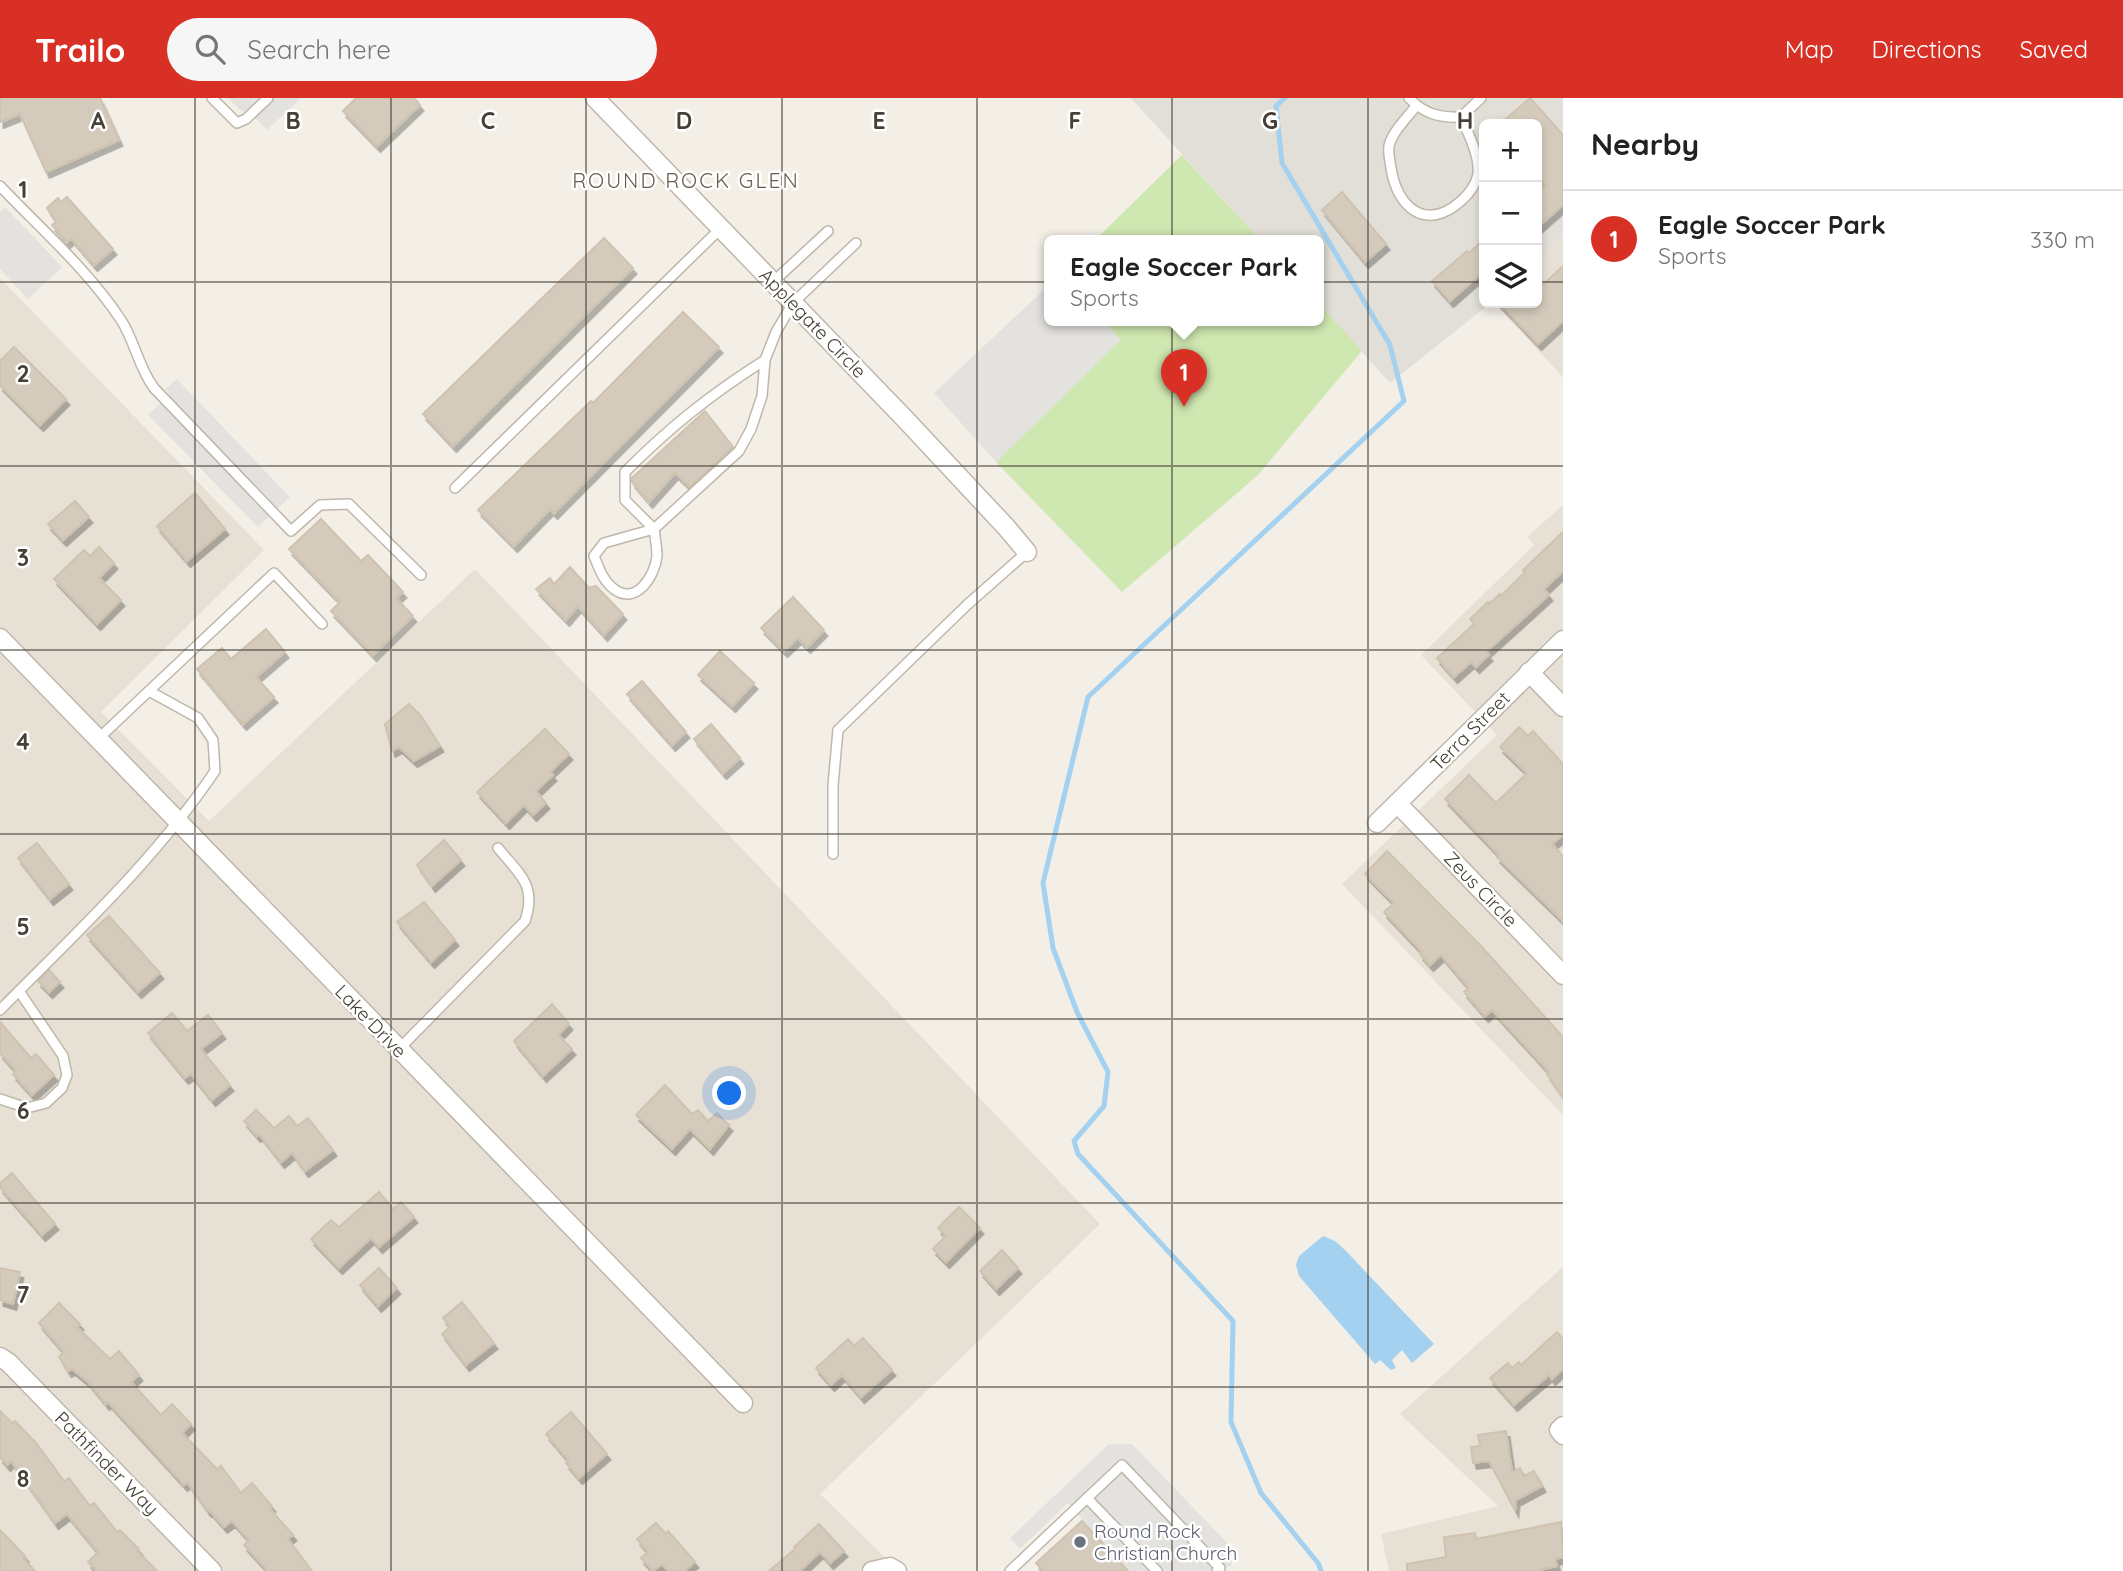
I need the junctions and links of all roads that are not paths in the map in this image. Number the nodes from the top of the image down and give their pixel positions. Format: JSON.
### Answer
{"nodes":[{"id":1,"x":212,"y":98,"type":"edge"},
{"id":2,"x":268,"y":98,"type":"edge"},
{"id":3,"x":595,"y":98,"type":"edge"},
{"id":4,"x":1409,"y":98,"type":"edge"},
{"id":5,"x":1481,"y":98,"type":"edge"},
{"id":6,"x":1416,"y":106,"type":"junction"},
{"id":7,"x":1461,"y":117,"type":"junction"},
{"id":8,"x":0,"y":186,"type":"edge"},
{"id":9,"x":721,"y":228,"type":"junction"},
{"id":10,"x":828,"y":231,"type":"dead end"},
{"id":11,"x":856,"y":243,"type":"dead end"},
{"id":12,"x":773,"y":282,"type":"junction"},
{"id":13,"x":793,"y":303,"type":"junction"},
{"id":14,"x":765,"y":360,"type":"junction"},
{"id":15,"x":455,"y":488,"type":"dead end"},
{"id":16,"x":654,"y":529,"type":"junction"},
{"id":17,"x":1027,"y":552,"type":"joint"},
{"id":18,"x":421,"y":575,"type":"dead end"},
{"id":19,"x":321,"y":624,"type":"dead end"},
{"id":20,"x":0,"y":638,"type":"edge"},
{"id":21,"x":1563,"y":640,"type":"edge"},
{"id":22,"x":1529,"y":672,"type":"junction"},
{"id":23,"x":149,"y":691,"type":"junction"},
{"id":24,"x":1563,"y":707,"type":"edge"},
{"id":25,"x":98,"y":739,"type":"junction"},
{"id":26,"x":1398,"y":804,"type":"junction"},
{"id":27,"x":178,"y":822,"type":"junction"},
{"id":28,"x":1377,"y":823,"type":"dead end"},
{"id":29,"x":498,"y":848,"type":"dead end"},
{"id":30,"x":833,"y":854,"type":"dead end"},
{"id":31,"x":1563,"y":975,"type":"edge"},
{"id":32,"x":19,"y":991,"type":"junction"},
{"id":33,"x":0,"y":1010,"type":"edge"},
{"id":34,"x":399,"y":1049,"type":"junction"},
{"id":35,"x":0,"y":1099,"type":"edge"},
{"id":36,"x":0,"y":1357,"type":"edge"},
{"id":37,"x":743,"y":1403,"type":"dead end"},
{"id":38,"x":1563,"y":1426,"type":"edge"},
{"id":39,"x":1563,"y":1435,"type":"edge"},
{"id":40,"x":1087,"y":1497,"type":"junction"},
{"id":41,"x":212,"y":1571,"type":"edge"},
{"id":42,"x":872,"y":1571,"type":"edge"},
{"id":43,"x":897,"y":1571,"type":"edge"},
{"id":44,"x":1010,"y":1571,"type":"edge"},
{"id":45,"x":1157,"y":1571,"type":"edge"},
{"id":46,"x":1217,"y":1571,"type":"edge"}],
"edges":[{"from":1,"to":2,"type":"lane"},
{"from":3,"to":9,"type":"street","name":"Applegate Circle"},
{"from":4,"to":6,"type":"lane"},
{"from":5,"to":7,"type":"lane"},
{"from":6,"to":7,"type":"lane"},
{"from":6,"to":7,"type":"lane"},
{"from":8,"to":18,"type":"lane"},
{"from":9,"to":12,"type":"street","name":"Applegate Circle"},
{"from":9,"to":15,"type":"lane"},
{"from":10,"to":12,"type":"lane"},
{"from":11,"to":13,"type":"lane"},
{"from":12,"to":13,"type":"street","name":"Applegate Circle"},
{"from":13,"to":14,"type":"lane"},
{"from":13,"to":17,"type":"street","name":"Applegate Circle"},
{"from":14,"to":16,"type":"lane"},
{"from":14,"to":16,"type":"lane"},
{"from":16,"to":16,"type":"lane"},
{"from":17,"to":30,"type":"lane"},
{"from":19,"to":23,"type":"lane"},
{"from":20,"to":25,"type":"street","name":"Lake Drive"},
{"from":21,"to":22,"type":"street","name":"Terra Street"},
{"from":22,"to":24,"type":"street"},
{"from":22,"to":26,"type":"street","name":"Terra Street"},
{"from":23,"to":25,"type":"lane"},
{"from":23,"to":27,"type":"lane"},
{"from":25,"to":27,"type":"street","name":"Lake Drive"},
{"from":26,"to":28,"type":"street","name":"Terra Street"},
{"from":26,"to":31,"type":"street","name":"Zeus Circle"},
{"from":27,"to":32,"type":"lane"},
{"from":27,"to":34,"type":"street","name":"Lake Drive"},
{"from":29,"to":34,"type":"lane"},
{"from":32,"to":33,"type":"lane"},
{"from":32,"to":35,"type":"lane"},
{"from":34,"to":37,"type":"street","name":"Lake Drive"},
{"from":36,"to":41,"type":"street","name":"Pathfinder Way"},
{"from":38,"to":39,"type":"street"},
{"from":40,"to":44,"type":"lane"},
{"from":40,"to":45,"type":"lane"},
{"from":40,"to":46,"type":"lane"},
{"from":42,"to":43,"type":"street"}]}
